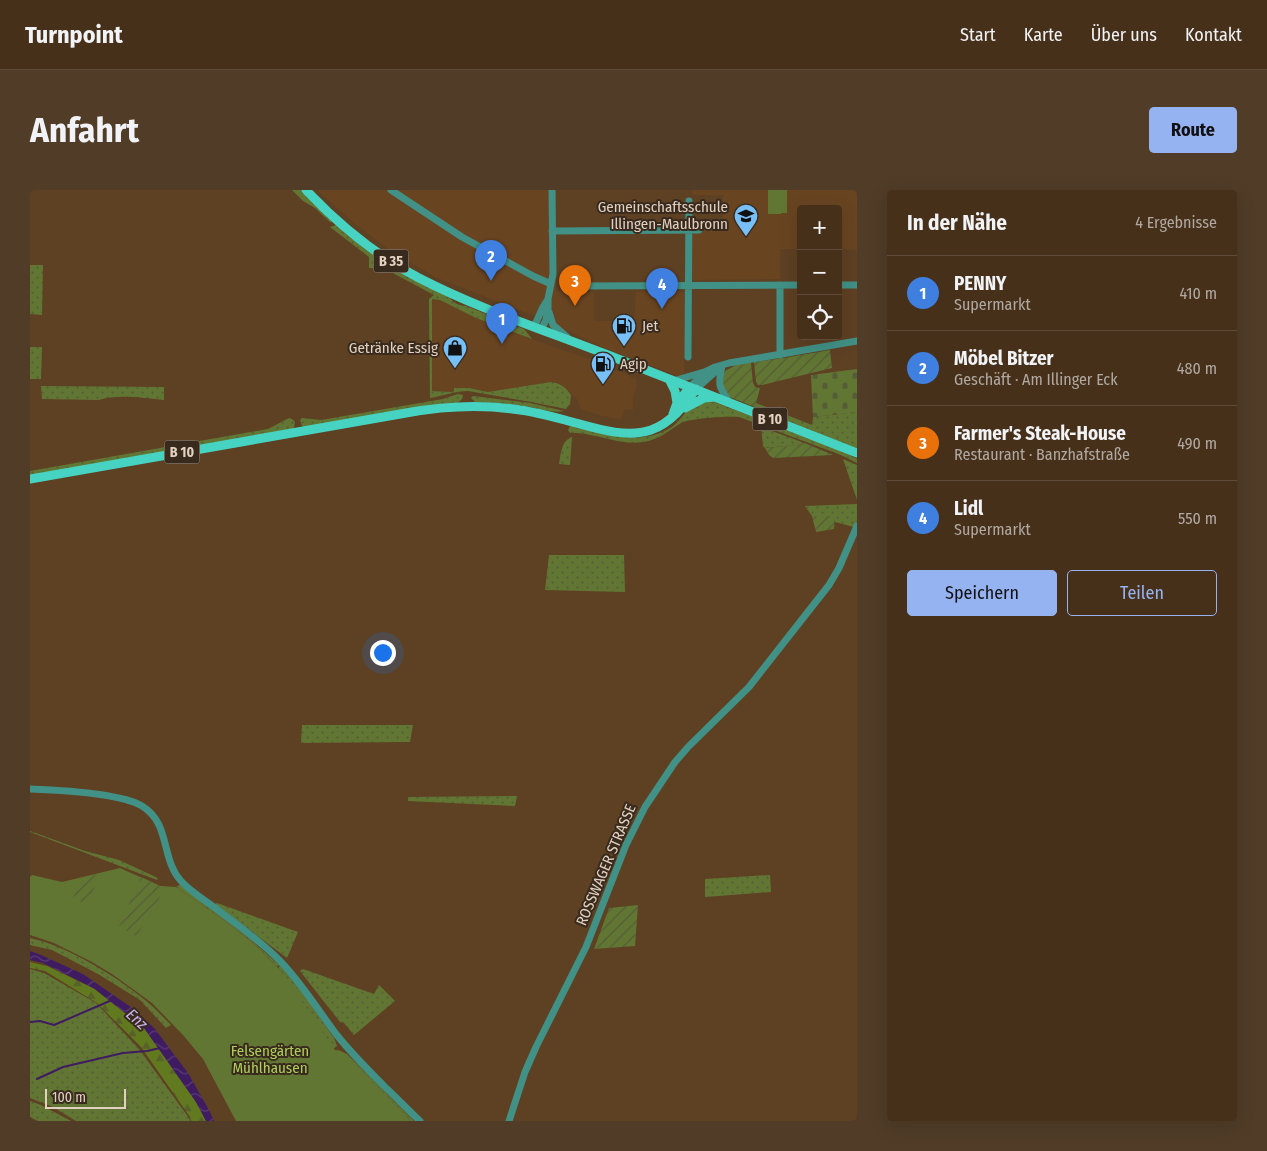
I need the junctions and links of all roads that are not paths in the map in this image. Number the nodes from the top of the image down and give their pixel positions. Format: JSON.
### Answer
{"nodes":[{"id":1,"x":306,"y":190,"type":"edge"},
{"id":2,"x":391,"y":190,"type":"edge"},
{"id":3,"x":552,"y":190,"type":"edge"},
{"id":4,"x":689,"y":202,"type":"dead end"},
{"id":5,"x":688,"y":230,"type":"junction"},
{"id":6,"x":699,"y":230,"type":"dead end"},
{"id":7,"x":552,"y":231,"type":"junction"},
{"id":8,"x":551,"y":284,"type":"junction"},
{"id":9,"x":797,"y":285,"type":"edge"},
{"id":10,"x":842,"y":285,"type":"edge"},
{"id":11,"x":857,"y":285,"type":"edge"},
{"id":12,"x":688,"y":286,"type":"junction"},
{"id":13,"x":780,"y":286,"type":"junction"},
{"id":14,"x":570,"y":288,"type":"dead end"},
{"id":15,"x":548,"y":299,"type":"junction"},
{"id":16,"x":548,"y":309,"type":"junction"},
{"id":17,"x":538,"y":328,"type":"junction"},
{"id":18,"x":857,"y":341,"type":"edge"},
{"id":19,"x":576,"y":343,"type":"junction"},
{"id":20,"x":780,"y":355,"type":"junction"},
{"id":21,"x":688,"y":357,"type":"dead end"},
{"id":22,"x":722,"y":366,"type":"junction"},
{"id":23,"x":705,"y":372,"type":"junction"},
{"id":24,"x":671,"y":380,"type":"junction"},
{"id":25,"x":693,"y":388,"type":"junction"},
{"id":26,"x":716,"y":397,"type":"junction"},
{"id":27,"x":730,"y":402,"type":"junction"},
{"id":28,"x":679,"y":407,"type":"junction"},
{"id":29,"x":857,"y":453,"type":"edge"},
{"id":30,"x":30,"y":479,"type":"edge"},
{"id":31,"x":857,"y":526,"type":"edge"},
{"id":32,"x":30,"y":789,"type":"edge"},
{"id":33,"x":420,"y":1121,"type":"edge"},
{"id":34,"x":509,"y":1121,"type":"edge"}],
"edges":[{"from":1,"to":17,"type":"main road","number":"B 35"},
{"from":2,"to":8,"type":"street"},
{"from":3,"to":7,"type":"street"},
{"from":4,"to":5,"type":"street"},
{"from":5,"to":6,"type":"street"},
{"from":5,"to":7,"type":"street"},
{"from":5,"to":12,"type":"street"},
{"from":7,"to":8,"type":"street"},
{"from":8,"to":15,"type":"street"},
{"from":9,"to":13,"type":"street"},
{"from":10,"to":11,"type":"street"},
{"from":12,"to":13,"type":"street"},
{"from":12,"to":14,"type":"street"},
{"from":12,"to":21,"type":"street"},
{"from":13,"to":20,"type":"street"},
{"from":15,"to":16,"type":"street"},
{"from":15,"to":17,"type":"street"},
{"from":16,"to":17,"type":"street"},
{"from":16,"to":19,"type":"street"},
{"from":17,"to":19,"type":"main road","number":"B 35"},
{"from":18,"to":20,"type":"street"},
{"from":19,"to":24,"type":"main road","number":"B 35"},
{"from":20,"to":22,"type":"street"},
{"from":22,"to":23,"type":"street"},
{"from":22,"to":25,"type":"street"},
{"from":22,"to":27,"type":"street"},
{"from":23,"to":24,"type":"street"},
{"from":23,"to":25,"type":"street"},
{"from":24,"to":25,"type":"main road","number":"B 35"},
{"from":24,"to":28,"type":"main road"},
{"from":25,"to":26,"type":"main road","number":"B 10"},
{"from":25,"to":28,"type":"main road","number":"B 10"},
{"from":26,"to":27,"type":"main road","number":"B 10"},
{"from":26,"to":28,"type":"main road"},
{"from":27,"to":29,"type":"main road","number":"B 10"},
{"from":28,"to":30,"type":"main road","number":"B 10"},
{"from":31,"to":34,"type":"street","name":"ROSSWAGER STRASSE"},
{"from":32,"to":33,"type":"street"}]}
